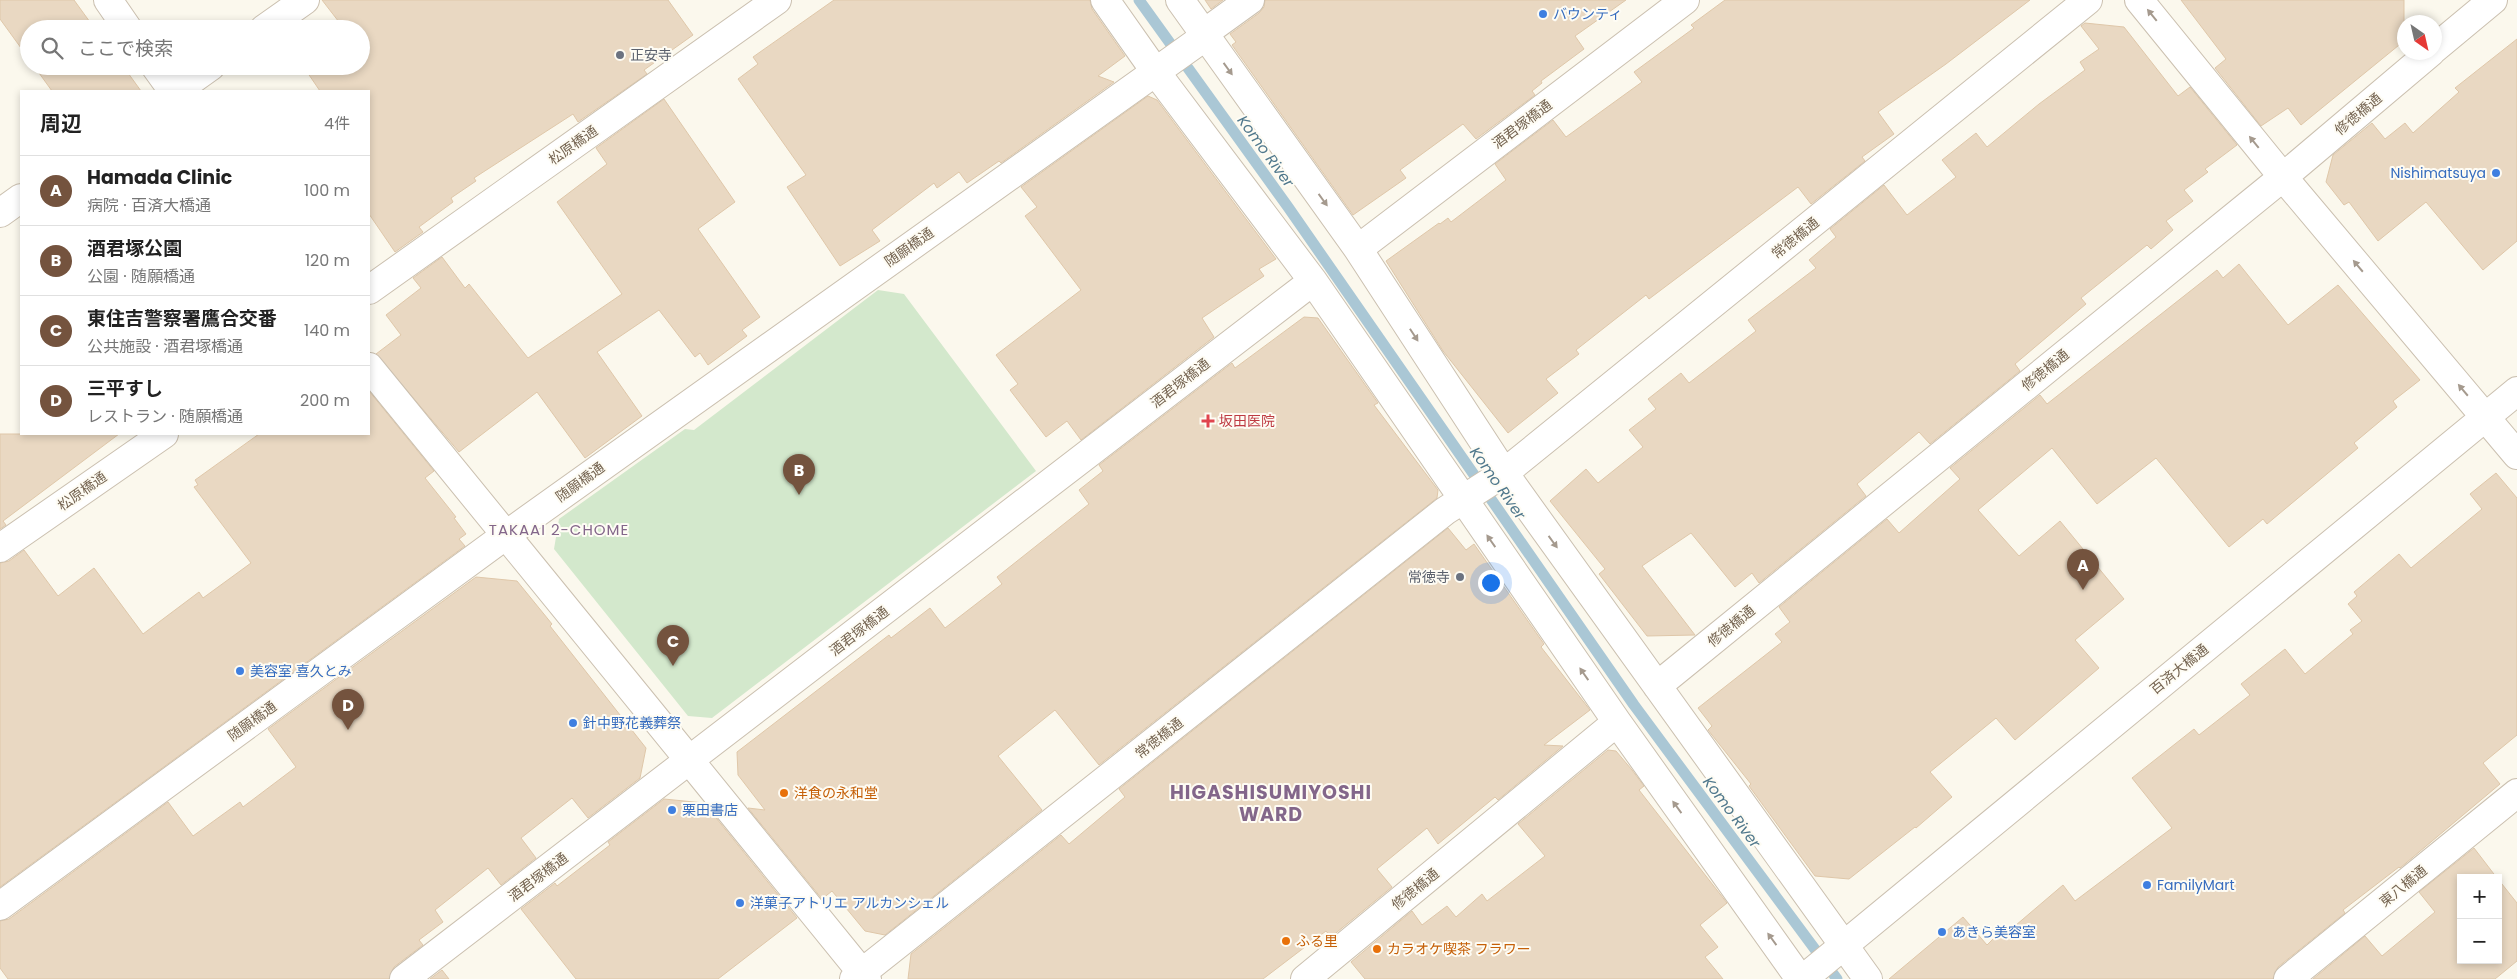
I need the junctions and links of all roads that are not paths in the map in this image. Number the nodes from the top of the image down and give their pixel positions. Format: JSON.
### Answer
{"nodes":[{"id":1,"x":108,"y":0,"type":"edge"},
{"id":2,"x":305,"y":0,"type":"edge"},
{"id":3,"x":777,"y":0,"type":"edge"},
{"id":4,"x":1105,"y":0,"type":"edge"},
{"id":5,"x":1180,"y":0,"type":"edge"},
{"id":6,"x":1250,"y":0,"type":"edge"},
{"id":7,"x":1685,"y":0,"type":"edge"},
{"id":8,"x":2088,"y":0,"type":"edge"},
{"id":9,"x":2139,"y":0,"type":"edge"},
{"id":10,"x":2493,"y":0,"type":"edge"},
{"id":11,"x":122,"y":20,"type":"edge"},
{"id":12,"x":277,"y":20,"type":"edge"},
{"id":13,"x":1200,"y":39,"type":"junction"},
{"id":14,"x":2442,"y":42,"type":"edge"},
{"id":15,"x":2422,"y":60,"type":"edge"},
{"id":16,"x":1160,"y":68,"type":"junction"},
{"id":17,"x":162,"y":75,"type":"edge"},
{"id":18,"x":198,"y":75,"type":"edge"},
{"id":19,"x":173,"y":90,"type":"edge"},
{"id":20,"x":175,"y":90,"type":"edge"},
{"id":21,"x":2283,"y":177,"type":"junction"},
{"id":22,"x":20,"y":199,"type":"edge"},
{"id":23,"x":0,"y":213,"type":"edge"},
{"id":24,"x":1358,"y":249,"type":"junction"},
{"id":25,"x":1313,"y":281,"type":"junction"},
{"id":26,"x":370,"y":289,"type":"edge"},
{"id":27,"x":370,"y":368,"type":"edge"},
{"id":28,"x":2517,"y":392,"type":"edge"},
{"id":29,"x":2486,"y":417,"type":"junction"},
{"id":30,"x":163,"y":435,"type":"edge"},
{"id":31,"x":2517,"y":454,"type":"edge"},
{"id":32,"x":1502,"y":474,"type":"junction"},
{"id":33,"x":1464,"y":499,"type":"junction"},
{"id":34,"x":506,"y":535,"type":"junction"},
{"id":35,"x":0,"y":548,"type":"edge"},
{"id":36,"x":1657,"y":686,"type":"junction"},
{"id":37,"x":1617,"y":722,"type":"junction"},
{"id":38,"x":690,"y":761,"type":"junction"},
{"id":39,"x":2517,"y":793,"type":"edge"},
{"id":40,"x":0,"y":906,"type":"edge"},
{"id":41,"x":1843,"y":946,"type":"junction"},
{"id":42,"x":861,"y":977,"type":"edge"},
{"id":43,"x":404,"y":979,"type":"edge"},
{"id":44,"x":1305,"y":979,"type":"edge"},
{"id":45,"x":1802,"y":979,"type":"edge"},
{"id":46,"x":1868,"y":979,"type":"edge"},
{"id":47,"x":2288,"y":979,"type":"edge"}],
"edges":[{"from":1,"to":11,"type":"street"},
{"from":2,"to":12,"type":"street"},
{"from":3,"to":26,"type":"street","name":"松原橋通"},
{"from":4,"to":16,"type":"street"},
{"from":5,"to":13,"type":"street"},
{"from":6,"to":13,"type":"street"},
{"from":7,"to":24,"type":"street","name":"酒君塚橋通"},
{"from":8,"to":32,"type":"street","name":"常徳橋通"},
{"from":21,"to":9,"type":"street","one_way":true},
{"from":10,"to":14,"type":"street"},
{"from":13,"to":16,"type":"street","name":"随願橋通"},
{"from":13,"to":24,"type":"street","one_way":true},
{"from":15,"to":21,"type":"street","name":"修徳橋通"},
{"from":16,"to":25,"type":"street"},
{"from":16,"to":34,"type":"street","name":"随願橋通"},
{"from":17,"to":19,"type":"street"},
{"from":18,"to":20,"type":"street"},
{"from":29,"to":21,"type":"street","one_way":true},
{"from":21,"to":36,"type":"street","name":"修徳橋通"},
{"from":22,"to":23,"type":"street"},
{"from":24,"to":32,"type":"street","one_way":true},
{"from":25,"to":33,"type":"street"},
{"from":25,"to":38,"type":"street","name":"酒君塚橋通"},
{"from":27,"to":34,"type":"street"},
{"from":28,"to":29,"type":"street","name":"百済大橋通"},
{"from":29,"to":31,"type":"street"},
{"from":29,"to":41,"type":"street","name":"百済大橋通"},
{"from":30,"to":35,"type":"street","name":"松原橋通"},
{"from":32,"to":33,"type":"street","name":"常徳橋通"},
{"from":32,"to":36,"type":"street","one_way":true},
{"from":37,"to":33,"type":"street","one_way":true},
{"from":33,"to":42,"type":"street","name":"常徳橋通"},
{"from":34,"to":38,"type":"street"},
{"from":34,"to":40,"type":"street","name":"随願橋通"},
{"from":36,"to":41,"type":"street"},
{"from":37,"to":44,"type":"street","name":"修徳橋通"},
{"from":45,"to":37,"type":"street","one_way":true},
{"from":38,"to":42,"type":"street"},
{"from":38,"to":43,"type":"street","name":"酒君塚橋通"},
{"from":39,"to":47,"type":"street","name":"東八橋通"},
{"from":41,"to":45,"type":"street","name":"百済大橋通"},
{"from":41,"to":46,"type":"street"}]}
